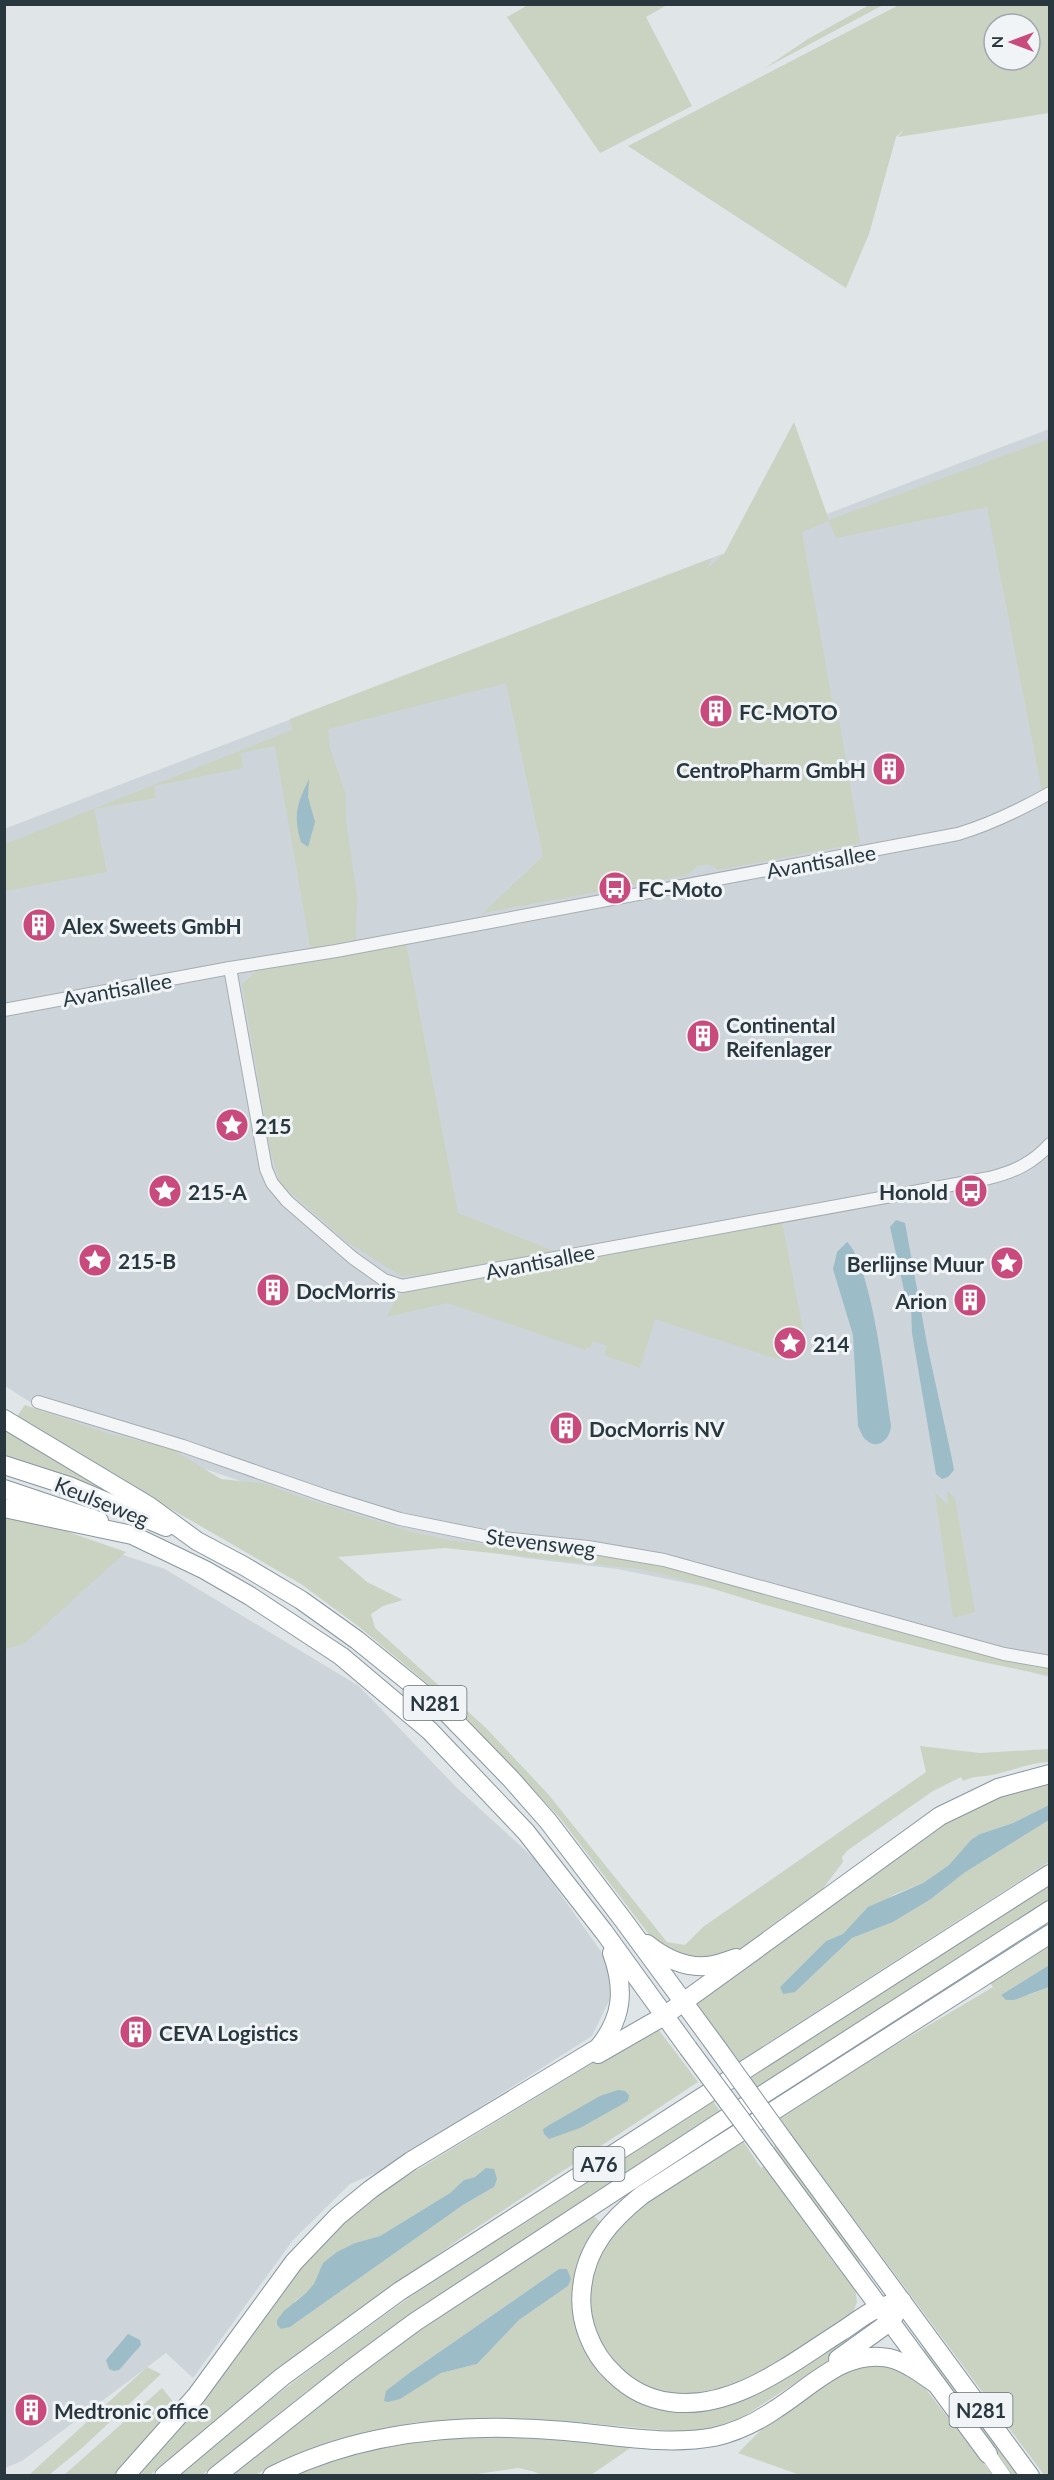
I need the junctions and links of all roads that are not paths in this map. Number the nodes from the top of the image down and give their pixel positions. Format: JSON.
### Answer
{"nodes":[{"id":1,"x":1050,"y":792,"type":"edge"},
{"id":2,"x":230,"y":968,"type":"junction"},
{"id":3,"x":4,"y":1010,"type":"edge"},
{"id":4,"x":1050,"y":1144,"type":"edge"},
{"id":5,"x":38,"y":1402,"type":"dead end"},
{"id":6,"x":4,"y":1419,"type":"edge"},
{"id":7,"x":4,"y":1466,"type":"edge"},
{"id":8,"x":4,"y":1489,"type":"edge"},
{"id":9,"x":4,"y":1508,"type":"edge"},
{"id":10,"x":132,"y":1535,"type":"junction"},
{"id":11,"x":198,"y":1541,"type":"junction"},
{"id":12,"x":1050,"y":1662,"type":"edge"},
{"id":13,"x":1050,"y":1774,"type":"edge"},
{"id":14,"x":1050,"y":1874,"type":"edge"},
{"id":15,"x":1050,"y":1910,"type":"edge"},
{"id":16,"x":604,"y":1932,"type":"junction"},
{"id":17,"x":1050,"y":1934,"type":"edge"},
{"id":18,"x":635,"y":1935,"type":"junction"},
{"id":19,"x":747,"y":1956,"type":"junction"},
{"id":20,"x":684,"y":2002,"type":"junction"},
{"id":21,"x":664,"y":2016,"type":"junction"},
{"id":22,"x":571,"y":2064,"type":"junction"},
{"id":23,"x":902,"y":2301,"type":"junction"},
{"id":24,"x":877,"y":2307,"type":"junction"},
{"id":25,"x":891,"y":2321,"type":"junction"},
{"id":26,"x":820,"y":2379,"type":"junction"},
{"id":27,"x":936,"y":2384,"type":"junction"},
{"id":28,"x":988,"y":2454,"type":"joint"},
{"id":29,"x":125,"y":2475,"type":"edge"},
{"id":30,"x":164,"y":2475,"type":"edge"},
{"id":31,"x":216,"y":2475,"type":"edge"},
{"id":32,"x":272,"y":2475,"type":"edge"},
{"id":33,"x":1003,"y":2475,"type":"edge"},
{"id":34,"x":1029,"y":2475,"type":"edge"}],
"edges":[{"from":1,"to":2,"type":"street","name":"Avantisallee"},
{"from":2,"to":3,"type":"street","name":"Avantisallee"},
{"from":2,"to":4,"type":"street","name":"Avantisallee"},
{"from":5,"to":12,"type":"street","name":"Stevensweg"},
{"from":6,"to":11,"type":"highway","number":"N281"},
{"from":7,"to":11,"type":"highway","name":"Keulseweg","number":"N281"},
{"from":8,"to":10,"type":"highway","name":"Keulseweg","number":"N281"},
{"from":9,"to":10,"type":"highway","number":"N281"},
{"from":10,"to":16,"type":"highway","number":"N281"},
{"from":11,"to":18,"type":"highway","number":"N281"},
{"from":13,"to":19,"type":"highway"},
{"from":14,"to":30,"type":"highway","number":"A76"},
{"from":15,"to":31,"type":"highway","number":"A76"},
{"from":16,"to":21,"type":"highway","number":"N281"},
{"from":16,"to":22,"type":"highway"},
{"from":17,"to":24,"type":"highway","number":"A76"},
{"from":18,"to":19,"type":"highway"},
{"from":18,"to":20,"type":"highway","number":"N281"},
{"from":19,"to":20,"type":"highway"},
{"from":20,"to":21,"type":"highway"},
{"from":20,"to":23,"type":"highway","number":"N281","bridge":true},
{"from":21,"to":22,"type":"highway"},
{"from":21,"to":24,"type":"highway","number":"N281","bridge":true},
{"from":22,"to":29,"type":"highway"},
{"from":23,"to":24,"type":"highway","number":"A76"},
{"from":23,"to":25,"type":"highway"},
{"from":23,"to":34,"type":"highway","number":"N281"},
{"from":24,"to":25,"type":"highway","number":"N281"},
{"from":25,"to":26,"type":"highway"},
{"from":25,"to":27,"type":"highway","number":"N281"},
{"from":26,"to":27,"type":"highway"},
{"from":26,"to":32,"type":"highway"},
{"from":27,"to":28,"type":"highway","number":"N281"},
{"from":28,"to":33,"type":"main road","number":"N281"}]}
